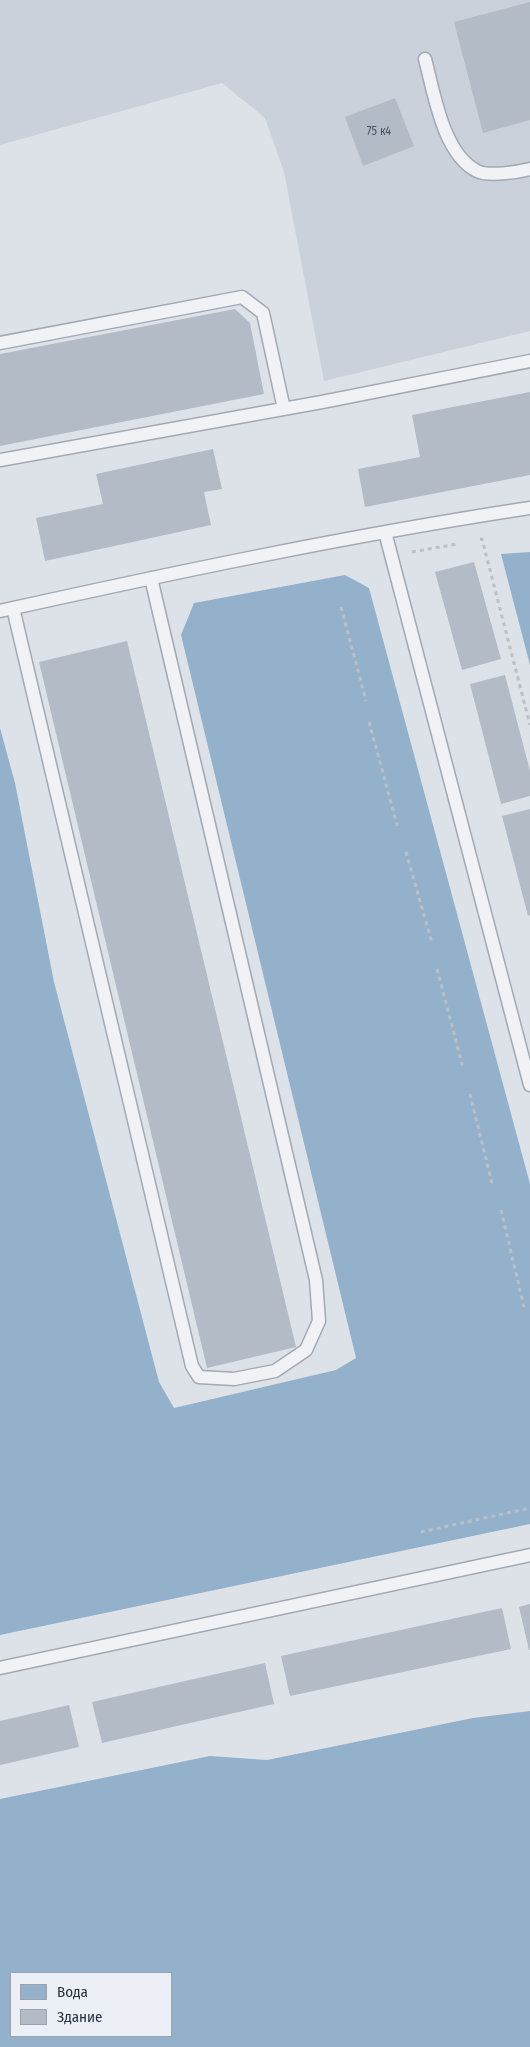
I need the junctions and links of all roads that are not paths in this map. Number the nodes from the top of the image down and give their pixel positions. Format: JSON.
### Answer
{"nodes":[{"id":1,"x":425,"y":59,"type":"dead end"},
{"id":2,"x":530,"y":169,"type":"edge"},
{"id":3,"x":0,"y":343,"type":"edge"},
{"id":4,"x":530,"y":361,"type":"edge"},
{"id":5,"x":284,"y":409,"type":"junction"},
{"id":6,"x":0,"y":460,"type":"edge"},
{"id":7,"x":530,"y":508,"type":"edge"},
{"id":8,"x":385,"y":532,"type":"junction"},
{"id":9,"x":151,"y":578,"type":"junction"},
{"id":10,"x":13,"y":608,"type":"junction"},
{"id":11,"x":0,"y":611,"type":"edge"},
{"id":12,"x":530,"y":1084,"type":"edge"},
{"id":13,"x":530,"y":1554,"type":"edge"},
{"id":14,"x":0,"y":1668,"type":"edge"}],
"edges":[{"from":1,"to":2,"type":"lane"},
{"from":3,"to":5,"type":"lane"},
{"from":4,"to":5,"type":"lane"},
{"from":5,"to":6,"type":"lane"},
{"from":7,"to":8,"type":"lane"},
{"from":8,"to":9,"type":"lane"},
{"from":8,"to":12,"type":"lane"},
{"from":9,"to":10,"type":"lane"},
{"from":9,"to":10,"type":"lane"},
{"from":10,"to":11,"type":"lane"},
{"from":13,"to":14,"type":"lane"}]}
